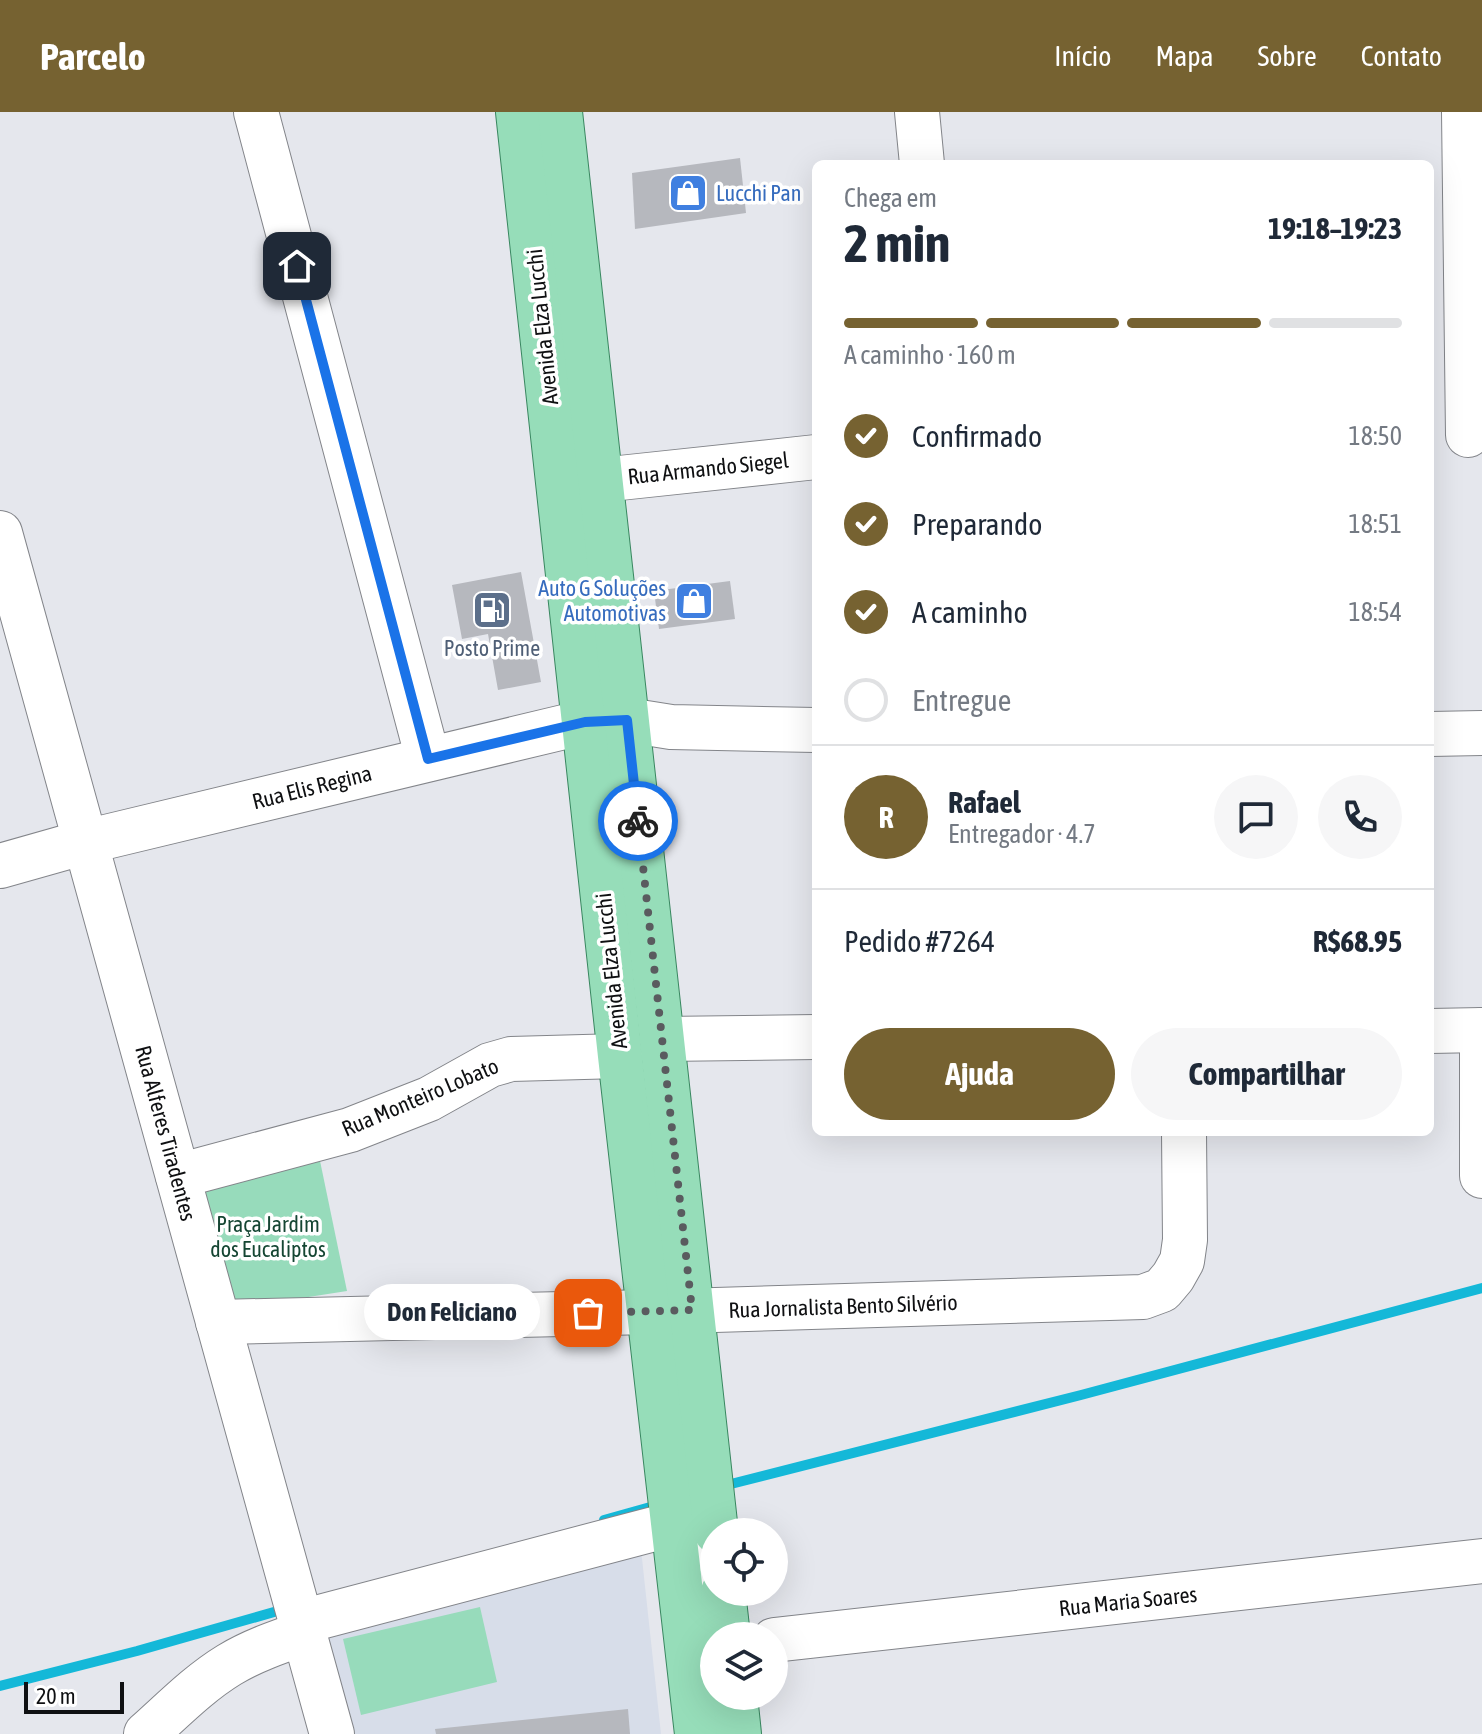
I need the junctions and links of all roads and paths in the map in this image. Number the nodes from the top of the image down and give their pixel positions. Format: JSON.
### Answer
{"nodes":[{"id":1,"x":256,"y":112,"type":"edge"},
{"id":2,"x":518,"y":112,"type":"edge"},
{"id":3,"x":539,"y":112,"type":"edge"},
{"id":4,"x":560,"y":112,"type":"edge"},
{"id":5,"x":917,"y":112,"type":"edge"},
{"id":6,"x":1464,"y":112,"type":"edge"},
{"id":7,"x":922,"y":160,"type":"edge"},
{"id":8,"x":1460,"y":435,"type":"edge"},
{"id":9,"x":812,"y":457,"type":"edge"},
{"id":10,"x":601,"y":480,"type":"junction"},
{"id":11,"x":0,"y":533,"type":"edge"},
{"id":12,"x":606,"y":721,"type":"junction"},
{"id":13,"x":812,"y":730,"type":"edge"},
{"id":14,"x":1482,"y":733,"type":"edge"},
{"id":15,"x":1434,"y":734,"type":"edge"},
{"id":16,"x":428,"y":759,"type":"junction"},
{"id":17,"x":85,"y":842,"type":"junction"},
{"id":18,"x":0,"y":866,"type":"edge"},
{"id":19,"x":1482,"y":1030,"type":"edge"},
{"id":20,"x":1434,"y":1031,"type":"edge"},
{"id":21,"x":812,"y":1037,"type":"edge"},
{"id":22,"x":662,"y":1039,"type":"junction"},
{"id":23,"x":620,"y":1056,"type":"junction"},
{"id":24,"x":1184,"y":1136,"type":"edge"},
{"id":25,"x":178,"y":1176,"type":"junction"},
{"id":26,"x":1482,"y":1176,"type":"edge"},
{"id":27,"x":671,"y":1311,"type":"junction"},
{"id":28,"x":218,"y":1322,"type":"junction"},
{"id":29,"x":695,"y":1520,"type":"edge"},
{"id":30,"x":1482,"y":1561,"type":"edge"},
{"id":31,"x":298,"y":1614,"type":"junction"},
{"id":32,"x":708,"y":1622,"type":"edge"},
{"id":33,"x":788,"y":1638,"type":"edge"},
{"id":34,"x":701,"y":1710,"type":"edge"},
{"id":35,"x":718,"y":1710,"type":"edge"},
{"id":36,"x":736,"y":1710,"type":"edge"},
{"id":37,"x":146,"y":1734,"type":"edge"},
{"id":38,"x":332,"y":1734,"type":"edge"},
{"id":39,"x":697,"y":1734,"type":"edge"},
{"id":40,"x":721,"y":1734,"type":"edge"},
{"id":41,"x":739,"y":1734,"type":"edge"}],
"edges":[{"from":1,"to":16,"type":"street"},
{"from":2,"to":12,"type":"main road","name":"Avenida Elza Lucchi"},
{"from":3,"to":12,"type":"street"},
{"from":4,"to":10,"type":"main road","name":"Avenida Elza Lucchi"},
{"from":5,"to":7,"type":"street"},
{"from":6,"to":8,"type":"street"},
{"from":9,"to":10,"type":"street","name":"Rua Armando Siegel"},
{"from":10,"to":12,"type":"main road","name":"Avenida Elza Lucchi"},
{"from":11,"to":17,"type":"street","name":"Rua Alferes Tiradentes"},
{"from":12,"to":13,"type":"street"},
{"from":12,"to":16,"type":"street","name":"Rua Elis Regina"},
{"from":12,"to":22,"type":"main road","name":"Avenida Elza Lucchi"},
{"from":12,"to":23,"type":"main road","name":"Avenida Elza Lucchi"},
{"from":12,"to":27,"type":"street"},
{"from":14,"to":15,"type":"street"},
{"from":16,"to":17,"type":"street","name":"Rua Elis Regina"},
{"from":17,"to":18,"type":"street","name":"Rua Elis Regina"},
{"from":17,"to":25,"type":"street","name":"Rua Alferes Tiradentes"},
{"from":19,"to":20,"type":"street"},
{"from":19,"to":26,"type":"street"},
{"from":21,"to":22,"type":"street"},
{"from":22,"to":27,"type":"main road","name":"Avenida Elza Lucchi"},
{"from":23,"to":25,"type":"street","name":"Rua Monteiro Lobato"},
{"from":23,"to":27,"type":"main road","name":"Avenida Elza Lucchi"},
{"from":24,"to":27,"type":"street","name":"Rua Jornalista Bento Silvério"},
{"from":25,"to":28,"type":"street","name":"Rua Alferes Tiradentes"},
{"from":27,"to":28,"type":"street","name":"Rua Jornalista Bento Silvério"},
{"from":27,"to":29,"type":"main road","name":"Avenida Elza Lucchi"},
{"from":28,"to":31,"type":"street","name":"Rua Alferes Tiradentes"},
{"from":29,"to":31,"type":"street"},
{"from":29,"to":32,"type":"main road","name":"Avenida Elza Lucchi"},
{"from":30,"to":33,"type":"street","name":"Rua Maria Soares"},
{"from":31,"to":37,"type":"street"},
{"from":31,"to":38,"type":"street","name":"Rua Alferes Tiradentes"},
{"from":34,"to":39,"type":"main road","name":"Avenida Elza Lucchi"},
{"from":35,"to":40,"type":"street"},
{"from":36,"to":41,"type":"main road"}]}
